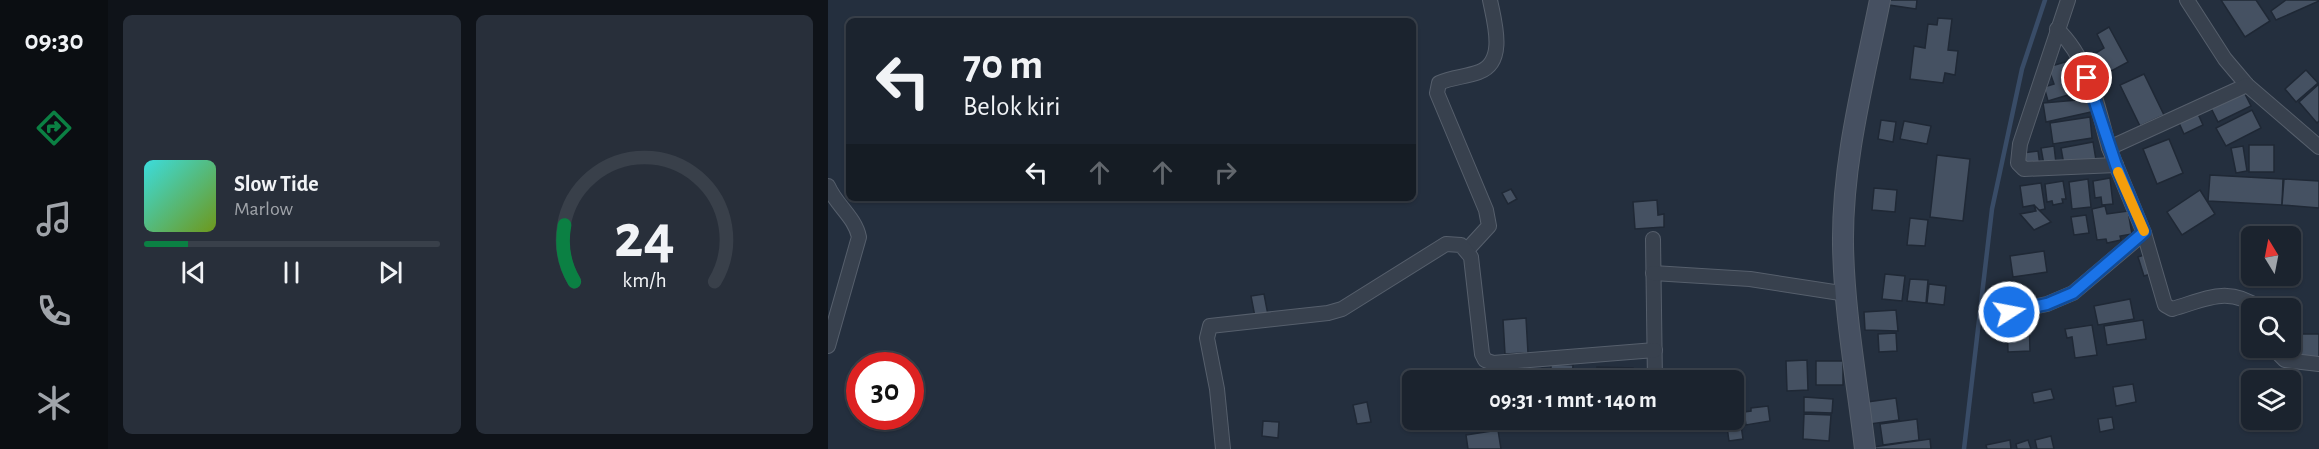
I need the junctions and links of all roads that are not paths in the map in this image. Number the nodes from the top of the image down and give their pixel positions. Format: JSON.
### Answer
{"nodes":[{"id":1,"x":1490,"y":0,"type":"edge"},
{"id":2,"x":1880,"y":0,"type":"edge"},
{"id":3,"x":2068,"y":0,"type":"edge"},
{"id":4,"x":2187,"y":0,"type":"edge"},
{"id":5,"x":2060,"y":22,"type":"junction"},
{"id":6,"x":2247,"y":85,"type":"junction"},
{"id":7,"x":2115,"y":146,"type":"junction"},
{"id":8,"x":2319,"y":147,"type":"edge"},
{"id":9,"x":2116,"y":165,"type":"junction"},
{"id":10,"x":828,"y":186,"type":"edge"},
{"id":11,"x":2144,"y":232,"type":"junction"},
{"id":12,"x":1653,"y":239,"type":"dead end"},
{"id":13,"x":1467,"y":250,"type":"junction"},
{"id":14,"x":1653,"y":273,"type":"junction"},
{"id":15,"x":1846,"y":294,"type":"junction"},
{"id":16,"x":2241,"y":299,"type":"edge"},
{"id":17,"x":2009,"y":312,"type":"dead end"},
{"id":18,"x":828,"y":346,"type":"edge"},
{"id":19,"x":1654,"y":350,"type":"junction"},
{"id":20,"x":2283,"y":358,"type":"edge"},
{"id":21,"x":2319,"y":364,"type":"edge"},
{"id":22,"x":1655,"y":370,"type":"edge"},
{"id":23,"x":1223,"y":449,"type":"edge"},
{"id":24,"x":1864,"y":449,"type":"edge"}],
"edges":[{"from":1,"to":13,"type":"street"},
{"from":2,"to":15,"type":"street"},
{"from":3,"to":5,"type":"street"},
{"from":4,"to":6,"type":"street"},
{"from":5,"to":7,"type":"street"},
{"from":5,"to":9,"type":"street"},
{"from":6,"to":7,"type":"street"},
{"from":6,"to":8,"type":"street"},
{"from":7,"to":9,"type":"street"},
{"from":9,"to":11,"type":"street"},
{"from":10,"to":18,"type":"street"},
{"from":11,"to":16,"type":"street"},
{"from":11,"to":17,"type":"street"},
{"from":12,"to":14,"type":"street"},
{"from":13,"to":19,"type":"street"},
{"from":13,"to":23,"type":"street"},
{"from":14,"to":15,"type":"street"},
{"from":14,"to":19,"type":"street"},
{"from":15,"to":24,"type":"street"},
{"from":19,"to":22,"type":"street"},
{"from":20,"to":21,"type":"street"}]}
